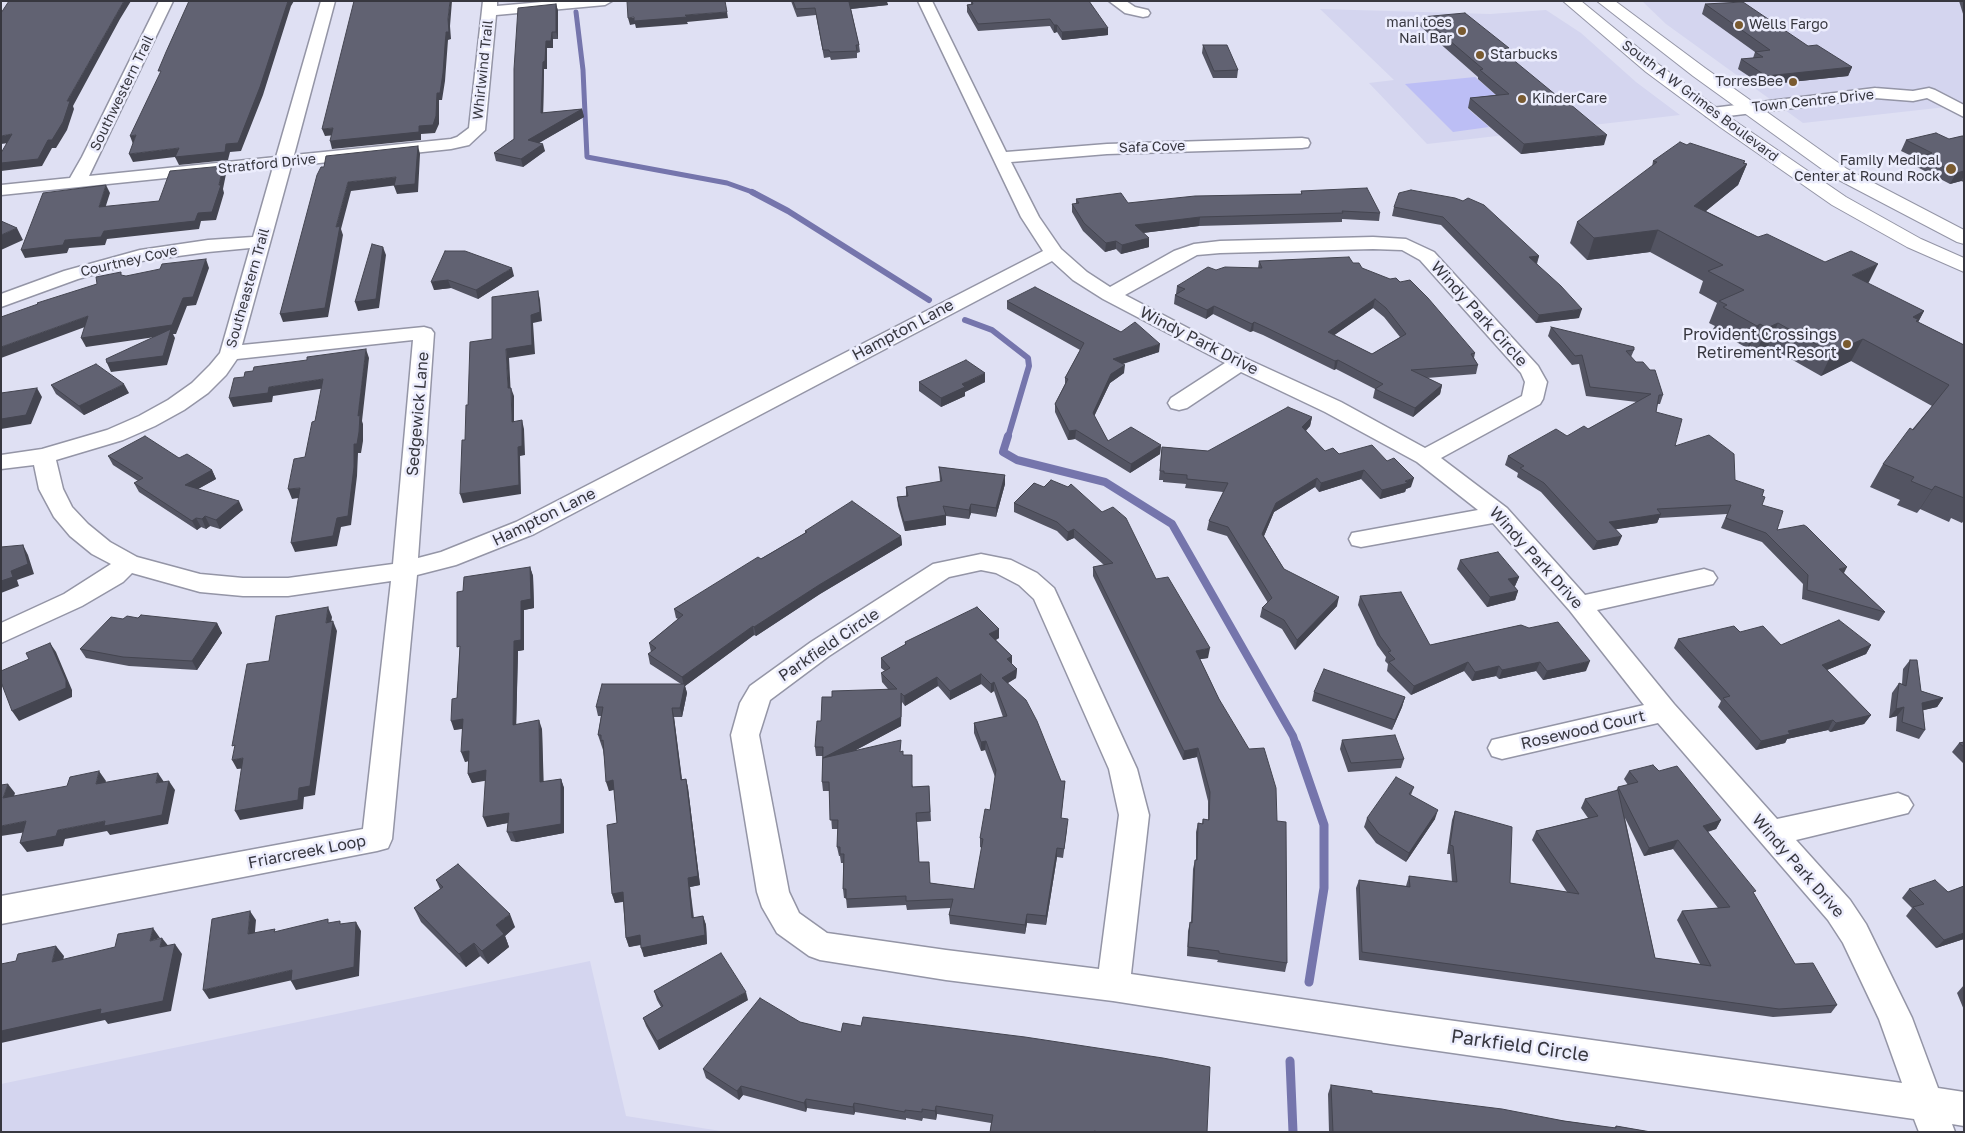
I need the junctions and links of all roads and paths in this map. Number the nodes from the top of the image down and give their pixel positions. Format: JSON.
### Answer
{"nodes":[{"id":1,"x":166,"y":1,"type":"edge"},
{"id":2,"x":328,"y":1,"type":"edge"},
{"id":3,"x":601,"y":1,"type":"edge"},
{"id":4,"x":605,"y":1,"type":"edge"},
{"id":5,"x":925,"y":1,"type":"edge"},
{"id":6,"x":1116,"y":1,"type":"edge"},
{"id":7,"x":1572,"y":1,"type":"edge"},
{"id":8,"x":1605,"y":1,"type":"edge"},
{"id":9,"x":490,"y":6,"type":"edge"},
{"id":10,"x":1143,"y":13,"type":"dead end"},
{"id":11,"x":1964,"y":112,"type":"edge"},
{"id":12,"x":1759,"y":113,"type":"junction"},
{"id":13,"x":1719,"y":118,"type":"junction"},
{"id":14,"x":472,"y":136,"type":"joint"},
{"id":15,"x":1302,"y":143,"type":"dead end"},
{"id":16,"x":1002,"y":158,"type":"junction"},
{"id":17,"x":283,"y":162,"type":"junction"},
{"id":18,"x":76,"y":183,"type":"junction"},
{"id":19,"x":1,"y":190,"type":"edge"},
{"id":20,"x":1964,"y":238,"type":"edge"},
{"id":21,"x":261,"y":242,"type":"junction"},
{"id":22,"x":1054,"y":254,"type":"junction"},
{"id":23,"x":1964,"y":266,"type":"edge"},
{"id":24,"x":1110,"y":295,"type":"junction"},
{"id":25,"x":1,"y":301,"type":"edge"},
{"id":26,"x":230,"y":352,"type":"junction"},
{"id":27,"x":1240,"y":364,"type":"junction"},
{"id":28,"x":1179,"y":403,"type":"dead end"},
{"id":29,"x":44,"y":456,"type":"junction"},
{"id":30,"x":1425,"y":457,"type":"junction"},
{"id":31,"x":1,"y":462,"type":"edge"},
{"id":32,"x":1499,"y":514,"type":"junction"},
{"id":33,"x":1361,"y":539,"type":"dead end"},
{"id":34,"x":128,"y":563,"type":"junction"},
{"id":35,"x":405,"y":570,"type":"junction"},
{"id":36,"x":1704,"y":578,"type":"dead end"},
{"id":37,"x":1579,"y":605,"type":"junction"},
{"id":38,"x":1,"y":634,"type":"edge"},
{"id":39,"x":1664,"y":711,"type":"junction"},
{"id":40,"x":1502,"y":748,"type":"dead end"},
{"id":41,"x":1898,"y":804,"type":"dead end"},
{"id":42,"x":1770,"y":833,"type":"junction"},
{"id":43,"x":1,"y":910,"type":"edge"},
{"id":44,"x":1114,"y":986,"type":"junction"},
{"id":45,"x":1964,"y":1109,"type":"edge"},
{"id":46,"x":1933,"y":1118,"type":"edge"}],
"edges":[{"from":1,"to":18,"type":"street","name":"Southwestern Trail"},
{"from":2,"to":17,"type":"street","name":"Southeastern Trail"},
{"from":3,"to":4,"type":"street"},
{"from":3,"to":9,"type":"street"},
{"from":5,"to":16,"type":"street","name":"Windy Park Drive"},
{"from":6,"to":10,"type":"street"},
{"from":7,"to":13,"type":"main road","name":"South A W Grimes Boulevard"},
{"from":8,"to":12,"type":"main road","name":"South A W Grimes Boulevard"},
{"from":9,"to":14,"type":"street","name":"Whirlwind Trail"},
{"from":11,"to":12,"type":"street","name":"Town Centre Drive"},
{"from":12,"to":13,"type":"street","name":"Town Centre Drive"},
{"from":12,"to":20,"type":"main road","name":"South A W Grimes Boulevard"},
{"from":13,"to":23,"type":"main road","name":"South A W Grimes Boulevard"},
{"from":14,"to":17,"type":"street","name":"Stratford Drive"},
{"from":15,"to":16,"type":"street","name":"Safa Cove"},
{"from":16,"to":22,"type":"street","name":"Windy Park Drive"},
{"from":17,"to":18,"type":"street","name":"Stratford Drive"},
{"from":17,"to":21,"type":"street","name":"Southeastern Trail"},
{"from":18,"to":19,"type":"street","name":"Stratford Drive"},
{"from":21,"to":25,"type":"street","name":"Courtney Cove"},
{"from":21,"to":26,"type":"street","name":"Southeastern Trail"},
{"from":22,"to":24,"type":"street","name":"Windy Park Drive"},
{"from":22,"to":35,"type":"street","name":"Hampton Lane"},
{"from":24,"to":27,"type":"street","name":"Windy Park Drive"},
{"from":24,"to":30,"type":"street","name":"Windy Park Circle"},
{"from":26,"to":29,"type":"street","name":"Southeastern Trail"},
{"from":26,"to":35,"type":"street","name":"Sedgewick Lane"},
{"from":27,"to":28,"type":"street"},
{"from":27,"to":30,"type":"street","name":"Windy Park Drive"},
{"from":29,"to":31,"type":"street","name":"Southeastern Trail"},
{"from":29,"to":34,"type":"street","name":"Hampton Lane"},
{"from":30,"to":32,"type":"street","name":"Windy Park Drive"},
{"from":32,"to":33,"type":"street"},
{"from":32,"to":37,"type":"street","name":"Windy Park Drive"},
{"from":34,"to":35,"type":"street","name":"Hampton Lane"},
{"from":34,"to":38,"type":"street"},
{"from":35,"to":43,"type":"street","name":"Friarcreek Loop"},
{"from":36,"to":37,"type":"street"},
{"from":37,"to":39,"type":"street","name":"Windy Park Drive"},
{"from":39,"to":40,"type":"street","name":"Rosewood Court"},
{"from":39,"to":42,"type":"street","name":"Windy Park Drive"},
{"from":41,"to":42,"type":"street"},
{"from":42,"to":46,"type":"street","name":"Windy Park Drive"},
{"from":44,"to":44,"type":"street","name":"Parkfield Circle"},
{"from":44,"to":46,"type":"street","name":"Parkfield Circle"},
{"from":45,"to":46,"type":"street","name":"Parkfield Circle"}]}
